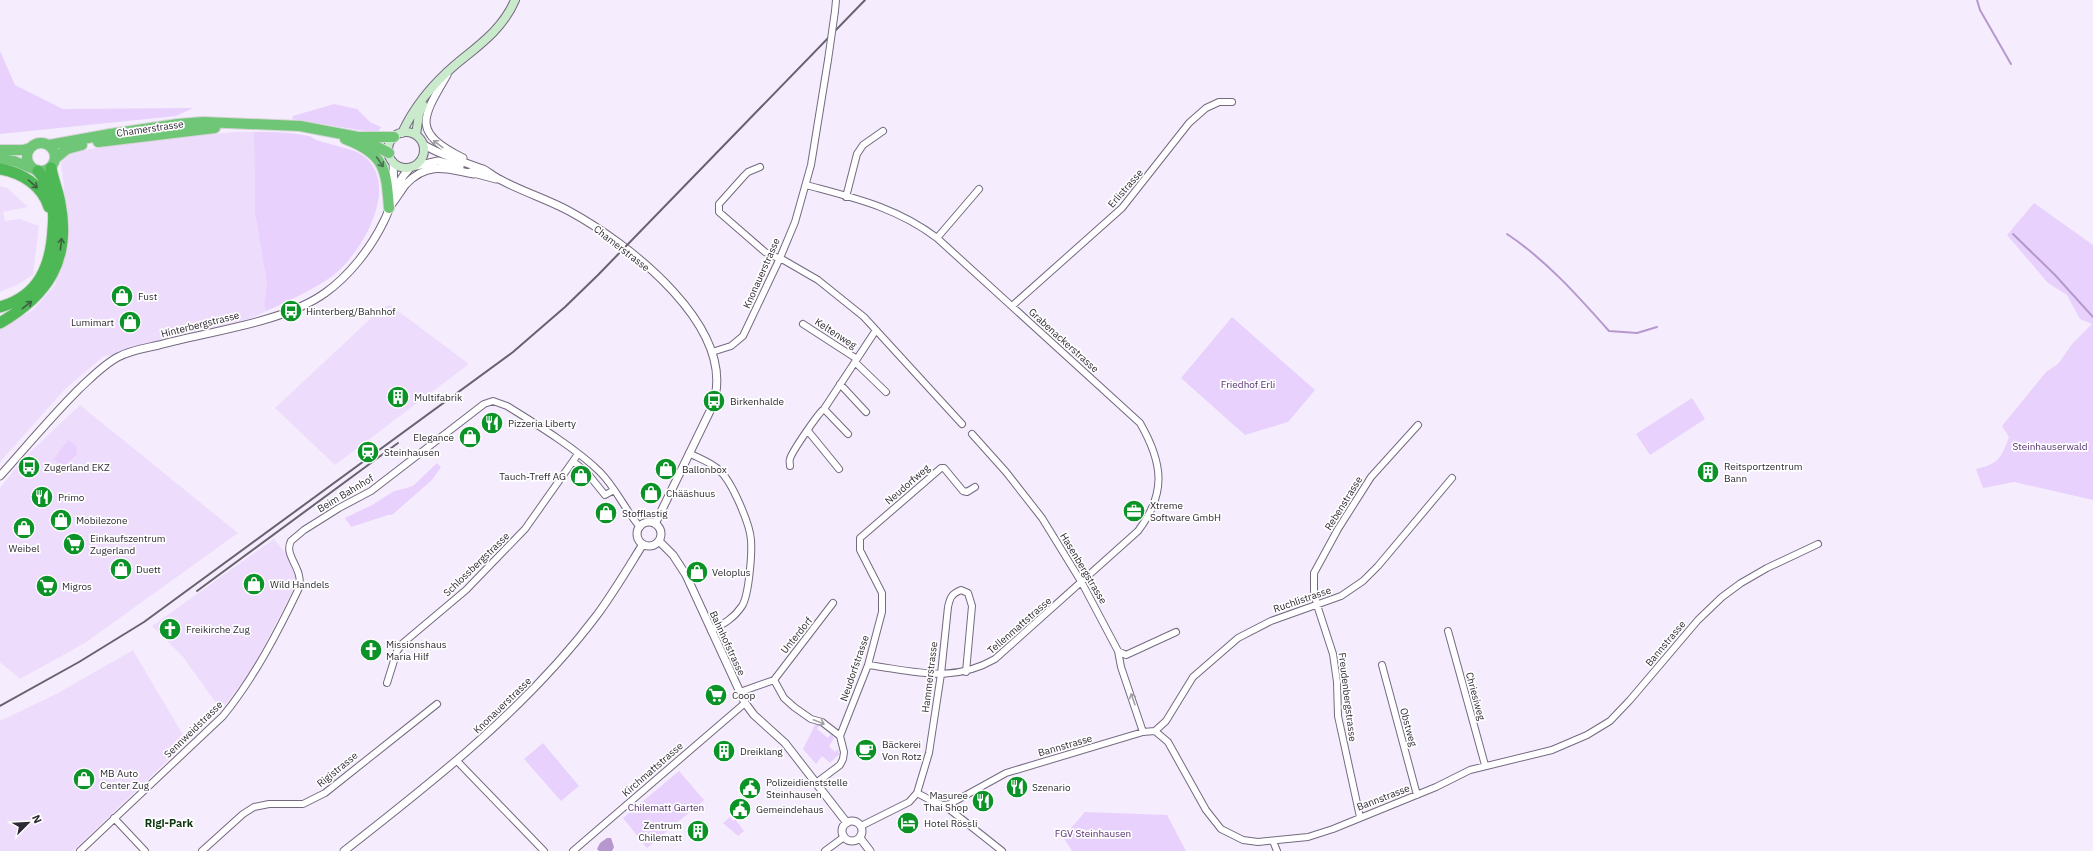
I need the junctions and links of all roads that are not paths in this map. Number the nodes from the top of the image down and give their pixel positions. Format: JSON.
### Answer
{"nodes":[{"id":1,"x":515,"y":0,"type":"edge"},
{"id":2,"x":836,"y":0,"type":"edge"},
{"id":3,"x":449,"y":71,"type":"junction"},
{"id":4,"x":435,"y":86,"type":"junction"},
{"id":5,"x":1232,"y":102,"type":"dead end"},
{"id":6,"x":251,"y":124,"type":"junction"},
{"id":7,"x":883,"y":130,"type":"dead end"},
{"id":8,"x":324,"y":132,"type":"junction"},
{"id":9,"x":398,"y":135,"type":"junction"},
{"id":10,"x":416,"y":135,"type":"junction"},
{"id":11,"x":358,"y":137,"type":"junction"},
{"id":12,"x":49,"y":145,"type":"junction"},
{"id":13,"x":424,"y":145,"type":"junction"},
{"id":14,"x":30,"y":148,"type":"junction"},
{"id":15,"x":0,"y":150,"type":"edge"},
{"id":16,"x":391,"y":158,"type":"junction"},
{"id":17,"x":0,"y":159,"type":"edge"},
{"id":18,"x":54,"y":163,"type":"junction"},
{"id":19,"x":413,"y":167,"type":"junction"},
{"id":20,"x":760,"y":167,"type":"dead end"},
{"id":21,"x":0,"y":169,"type":"edge"},
{"id":22,"x":34,"y":169,"type":"junction"},
{"id":23,"x":483,"y":169,"type":"junction"},
{"id":24,"x":474,"y":174,"type":"junction"},
{"id":25,"x":500,"y":180,"type":"junction"},
{"id":26,"x":806,"y":185,"type":"junction"},
{"id":27,"x":979,"y":189,"type":"dead end"},
{"id":28,"x":394,"y":190,"type":"junction"},
{"id":29,"x":846,"y":197,"type":"junction"},
{"id":30,"x":389,"y":208,"type":"junction"},
{"id":31,"x":53,"y":230,"type":"junction"},
{"id":32,"x":937,"y":238,"type":"junction"},
{"id":33,"x":780,"y":259,"type":"junction"},
{"id":34,"x":1012,"y":306,"type":"junction"},
{"id":35,"x":0,"y":307,"type":"edge"},
{"id":36,"x":0,"y":323,"type":"edge"},
{"id":37,"x":803,"y":324,"type":"dead end"},
{"id":38,"x":876,"y":330,"type":"junction"},
{"id":39,"x":712,"y":352,"type":"junction"},
{"id":40,"x":856,"y":360,"type":"junction"},
{"id":41,"x":840,"y":384,"type":"junction"},
{"id":42,"x":886,"y":392,"type":"dead end"},
{"id":43,"x":824,"y":409,"type":"junction"},
{"id":44,"x":866,"y":412,"type":"dead end"},
{"id":45,"x":962,"y":424,"type":"dead end"},
{"id":46,"x":1418,"y":425,"type":"dead end"},
{"id":47,"x":808,"y":431,"type":"junction"},
{"id":48,"x":848,"y":434,"type":"dead end"},
{"id":49,"x":972,"y":434,"type":"dead end"},
{"id":50,"x":689,"y":453,"type":"junction"},
{"id":51,"x":578,"y":454,"type":"junction"},
{"id":52,"x":574,"y":461,"type":"junction"},
{"id":53,"x":790,"y":466,"type":"dead end"},
{"id":54,"x":839,"y":469,"type":"dead end"},
{"id":55,"x":0,"y":476,"type":"edge"},
{"id":56,"x":1452,"y":478,"type":"dead end"},
{"id":57,"x":975,"y":487,"type":"dead end"},
{"id":58,"x":614,"y":490,"type":"junction"},
{"id":59,"x":655,"y":524,"type":"junction"},
{"id":60,"x":640,"y":527,"type":"junction"},
{"id":61,"x":659,"y":541,"type":"junction"},
{"id":62,"x":643,"y":544,"type":"junction"},
{"id":63,"x":1818,"y":544,"type":"dead end"},
{"id":64,"x":860,"y":550,"type":"joint"},
{"id":65,"x":291,"y":556,"type":"joint"},
{"id":66,"x":1082,"y":582,"type":"junction"},
{"id":67,"x":833,"y":603,"type":"dead end"},
{"id":68,"x":1317,"y":604,"type":"junction"},
{"id":69,"x":711,"y":630,"type":"junction"},
{"id":70,"x":1448,"y":631,"type":"dead end"},
{"id":71,"x":1176,"y":632,"type":"dead end"},
{"id":72,"x":1118,"y":651,"type":"junction"},
{"id":73,"x":868,"y":664,"type":"junction"},
{"id":74,"x":1382,"y":665,"type":"dead end"},
{"id":75,"x":966,"y":672,"type":"junction"},
{"id":76,"x":941,"y":674,"type":"junction"},
{"id":77,"x":774,"y":680,"type":"junction"},
{"id":78,"x":387,"y":683,"type":"dead end"},
{"id":79,"x":740,"y":692,"type":"junction"},
{"id":80,"x":745,"y":703,"type":"junction"},
{"id":81,"x":437,"y":704,"type":"dead end"},
{"id":82,"x":1155,"y":731,"type":"junction"},
{"id":83,"x":1144,"y":732,"type":"junction"},
{"id":84,"x":840,"y":736,"type":"junction"},
{"id":85,"x":457,"y":761,"type":"junction"},
{"id":86,"x":1485,"y":765,"type":"junction"},
{"id":87,"x":816,"y":783,"type":"junction"},
{"id":88,"x":917,"y":793,"type":"junction"},
{"id":89,"x":1417,"y":795,"type":"junction"},
{"id":90,"x":944,"y":805,"type":"junction"},
{"id":91,"x":1360,"y":817,"type":"junction"},
{"id":92,"x":114,"y":818,"type":"junction"},
{"id":93,"x":847,"y":823,"type":"junction"},
{"id":94,"x":861,"y":826,"type":"junction"},
{"id":95,"x":844,"y":837,"type":"junction"},
{"id":96,"x":860,"y":838,"type":"junction"},
{"id":97,"x":1273,"y":841,"type":"junction"},
{"id":98,"x":80,"y":851,"type":"edge"},
{"id":99,"x":145,"y":851,"type":"edge"},
{"id":100,"x":202,"y":851,"type":"edge"},
{"id":101,"x":344,"y":851,"type":"edge"},
{"id":102,"x":544,"y":851,"type":"edge"},
{"id":103,"x":573,"y":851,"type":"edge"},
{"id":104,"x":825,"y":851,"type":"edge"},
{"id":105,"x":870,"y":851,"type":"edge"},
{"id":106,"x":1002,"y":851,"type":"edge"},
{"id":107,"x":1277,"y":851,"type":"edge"}],
"edges":[{"from":1,"to":3,"type":"main road"},
{"from":2,"to":26,"type":"street","name":"Knonauerstrasse","bridge":true},
{"from":3,"to":4,"type":"main road"},
{"from":23,"to":3,"type":"street","one_way":true},
{"from":4,"to":9,"type":"main road"},
{"from":4,"to":10,"type":"main road"},
{"from":5,"to":34,"type":"street","name":"Erlistrasse"},
{"from":6,"to":8,"type":"highway","name":"Chamerstrasse"},
{"from":6,"to":12,"type":"highway","name":"Chamerstrasse"},
{"from":6,"to":18,"type":"highway","name":"Chamerstrasse"},
{"from":7,"to":29,"type":"street"},
{"from":8,"to":11,"type":"highway","name":"Chamerstrasse"},
{"from":8,"to":30,"type":"highway","one_way":true},
{"from":9,"to":10,"type":"main road"},
{"from":9,"to":11,"type":"highway","name":"Chamerstrasse"},
{"from":9,"to":16,"type":"main road"},
{"from":10,"to":13,"type":"main road"},
{"from":11,"to":16,"type":"highway","name":"Chamerstrasse"},
{"from":12,"to":14,"type":"highway"},
{"from":12,"to":18,"type":"highway"},
{"from":13,"to":19,"type":"main road"},
{"from":13,"to":23,"type":"street","name":"Chamerstrasse"},
{"from":14,"to":15,"type":"highway"},
{"from":14,"to":22,"type":"highway"},
{"from":16,"to":19,"type":"main road"},
{"from":16,"to":28,"type":"street","name":"Hinterbergstrasse"},
{"from":17,"to":22,"type":"highway"},
{"from":18,"to":22,"type":"highway"},
{"from":36,"to":18,"type":"highway","one_way":true},
{"from":19,"to":24,"type":"street","name":"Chamerstrasse"},
{"from":19,"to":28,"type":"street","name":"Hinterbergstrasse"},
{"from":20,"to":33,"type":"street"},
{"from":21,"to":31,"type":"highway","one_way":true},
{"from":22,"to":31,"type":"highway"},
{"from":23,"to":25,"type":"street","name":"Chamerstrasse"},
{"from":24,"to":25,"type":"street","name":"Chamerstrasse"},
{"from":24,"to":30,"type":"street"},
{"from":25,"to":39,"type":"street","name":"Chamerstrasse"},
{"from":26,"to":29,"type":"street","name":"Grabenackerstrasse"},
{"from":26,"to":33,"type":"street","name":"Knonauerstrasse"},
{"from":27,"to":32,"type":"street"},
{"from":28,"to":30,"type":"street","name":"Hinterbergstrasse"},
{"from":29,"to":32,"type":"street","name":"Grabenackerstrasse"},
{"from":30,"to":55,"type":"street","name":"Hinterbergstrasse"},
{"from":31,"to":35,"type":"highway"},
{"from":32,"to":34,"type":"street","name":"Grabenackerstrasse"},
{"from":33,"to":38,"type":"street"},
{"from":33,"to":39,"type":"street","name":"Knonauerstrasse"},
{"from":34,"to":66,"type":"street","name":"Grabenackerstrasse"},
{"from":37,"to":40,"type":"street","name":"Keltenweg"},
{"from":38,"to":40,"type":"street","name":"Keltenweg"},
{"from":38,"to":45,"type":"street"},
{"from":39,"to":50,"type":"street"},
{"from":40,"to":41,"type":"street","name":"Keltenweg"},
{"from":40,"to":42,"type":"street","name":"Keltenweg"},
{"from":41,"to":43,"type":"street","name":"Keltenweg"},
{"from":41,"to":44,"type":"street"},
{"from":43,"to":47,"type":"street","name":"Keltenweg"},
{"from":43,"to":48,"type":"street"},
{"from":46,"to":68,"type":"street","name":"Rebenstrasse"},
{"from":47,"to":53,"type":"street","name":"Keltenweg"},
{"from":47,"to":54,"type":"street"},
{"from":49,"to":66,"type":"street","name":"Hasenbergstrasse"},
{"from":50,"to":59,"type":"street"},
{"from":50,"to":69,"type":"street"},
{"from":51,"to":52,"type":"street","name":"Schlossbergstrasse"},
{"from":51,"to":58,"type":"street"},
{"from":51,"to":65,"type":"street","name":"Beim Bahnhof"},
{"from":52,"to":58,"type":"street"},
{"from":52,"to":78,"type":"street","name":"Schlossbergstrasse"},
{"from":56,"to":68,"type":"street","name":"Ruchlistrasse"},
{"from":57,"to":64,"type":"street","name":"Neudorfweg"},
{"from":58,"to":60,"type":"street"},
{"from":59,"to":60,"type":"street"},
{"from":59,"to":61,"type":"street"},
{"from":60,"to":62,"type":"street"},
{"from":61,"to":62,"type":"street"},
{"from":61,"to":69,"type":"street","name":"Bahnhofstrasse"},
{"from":62,"to":85,"type":"street","name":"Knonauerstrasse"},
{"from":63,"to":86,"type":"street","name":"Bannstrasse"},
{"from":64,"to":73,"type":"street","name":"Neudorfstrasse"},
{"from":65,"to":92,"type":"street","name":"Sennweidstrasse"},
{"from":66,"to":72,"type":"street","name":"Hasenbergstrasse"},
{"from":66,"to":75,"type":"street","name":"Tellenmattstrasse"},
{"from":67,"to":77,"type":"street","name":"Unterdorf"},
{"from":68,"to":82,"type":"street","name":"Ruchlistrasse"},
{"from":68,"to":91,"type":"street","name":"Freudenbergstrasse"},
{"from":69,"to":79,"type":"street","name":"Bahnhofstrasse"},
{"from":70,"to":86,"type":"street","name":"Chriesiweg"},
{"from":71,"to":72,"type":"street"},
{"from":83,"to":72,"type":"street","name":"Hasenbergstrasse","one_way":true},
{"from":73,"to":76,"type":"street","name":"Tellenmattstrasse"},
{"from":73,"to":84,"type":"street","name":"Neudorfstrasse"},
{"from":74,"to":89,"type":"street","name":"Obstweg"},
{"from":75,"to":76,"type":"street","name":"Tellenmattstrasse"},
{"from":75,"to":76,"type":"street","name":"Hammerstrasse"},
{"from":76,"to":88,"type":"street","name":"Hammerstrasse"},
{"from":77,"to":79,"type":"street"},
{"from":77,"to":84,"type":"street","one_way":true},
{"from":79,"to":80,"type":"street","name":"Bahnhofstrasse"},
{"from":80,"to":87,"type":"street","name":"Bahnhofstrasse"},
{"from":80,"to":103,"type":"street","name":"Kirchmattstrasse"},
{"from":81,"to":100,"type":"street","name":"Rigistrasse"},
{"from":82,"to":83,"type":"street","name":"Bannstrasse"},
{"from":82,"to":97,"type":"street","name":"Bannstrasse"},
{"from":83,"to":90,"type":"street","name":"Bannstrasse"},
{"from":84,"to":87,"type":"street"},
{"from":85,"to":101,"type":"street","name":"Knonauerstrasse"},
{"from":85,"to":102,"type":"street"},
{"from":86,"to":89,"type":"street","name":"Bannstrasse"},
{"from":87,"to":93,"type":"street","name":"Bahnhofstrasse"},
{"from":88,"to":90,"type":"street"},
{"from":88,"to":94,"type":"street"},
{"from":89,"to":91,"type":"street","name":"Bannstrasse"},
{"from":90,"to":106,"type":"street"},
{"from":91,"to":97,"type":"street","name":"Bannstrasse"},
{"from":92,"to":98,"type":"street","name":"Sennweidstrasse"},
{"from":92,"to":99,"type":"street"},
{"from":93,"to":94,"type":"street"},
{"from":93,"to":95,"type":"street"},
{"from":94,"to":96,"type":"street"},
{"from":95,"to":96,"type":"street"},
{"from":95,"to":104,"type":"street"},
{"from":96,"to":105,"type":"street"},
{"from":97,"to":107,"type":"street"}]}
